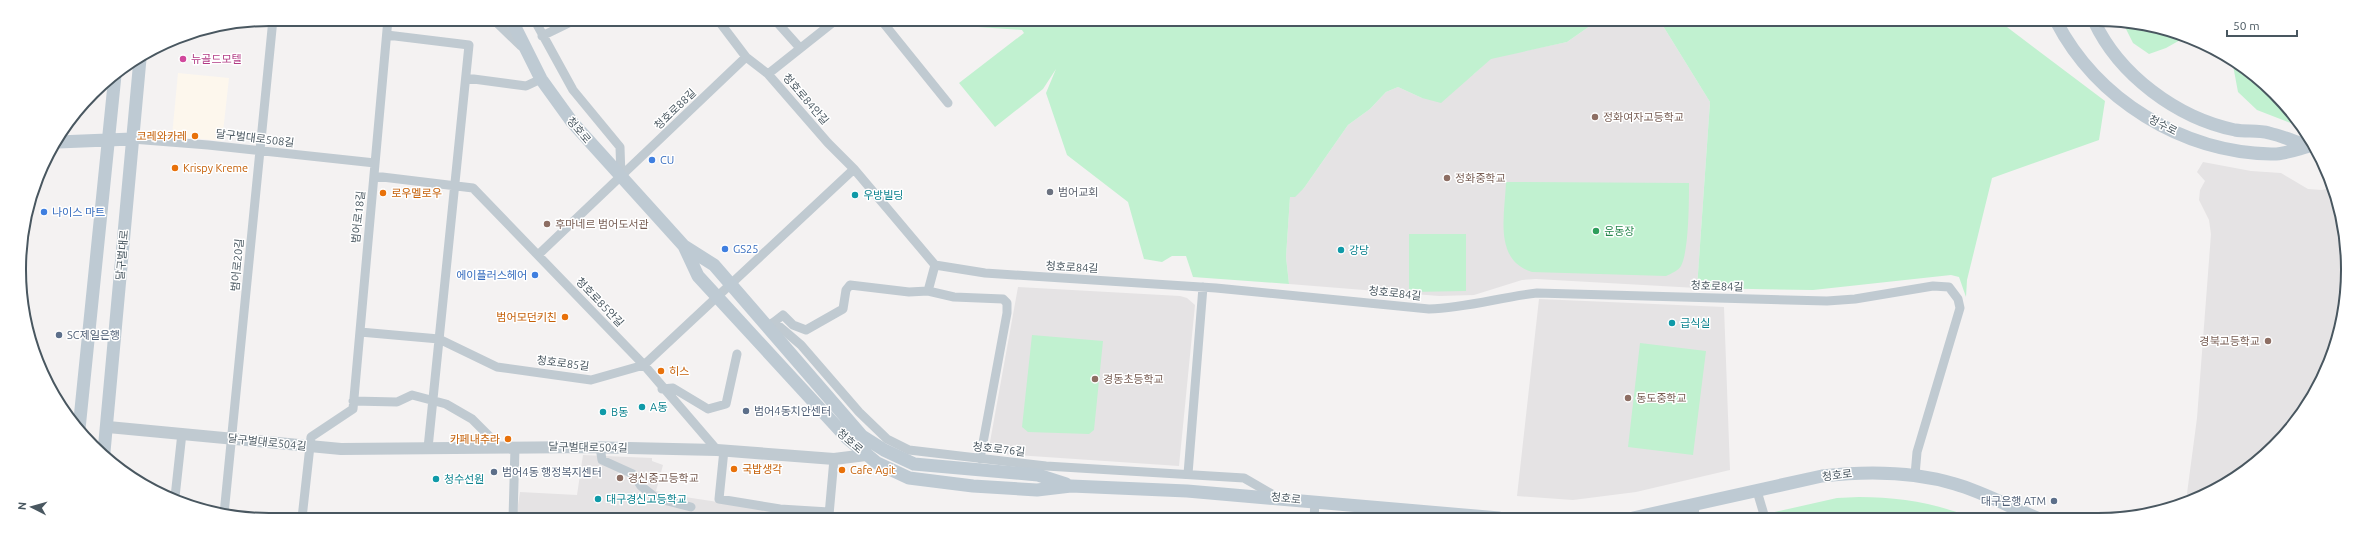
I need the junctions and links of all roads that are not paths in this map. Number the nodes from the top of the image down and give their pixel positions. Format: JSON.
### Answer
{"nodes":[{"id":1,"x":272,"y":26,"type":"edge"},
{"id":2,"x":388,"y":26,"type":"edge"},
{"id":3,"x":500,"y":26,"type":"edge"},
{"id":4,"x":514,"y":26,"type":"edge"},
{"id":5,"x":537,"y":26,"type":"edge"},
{"id":6,"x":563,"y":26,"type":"edge"},
{"id":7,"x":725,"y":26,"type":"edge"},
{"id":8,"x":780,"y":26,"type":"edge"},
{"id":9,"x":825,"y":26,"type":"edge"},
{"id":10,"x":886,"y":26,"type":"edge"},
{"id":11,"x":2059,"y":26,"type":"edge"},
{"id":12,"x":2096,"y":26,"type":"edge"},
{"id":13,"x":387,"y":35,"type":"junction"},
{"id":14,"x":542,"y":36,"type":"junction"},
{"id":15,"x":800,"y":48,"type":"junction"},
{"id":16,"x":526,"y":50,"type":"junction"},
{"id":17,"x":746,"y":57,"type":"junction"},
{"id":18,"x":140,"y":64,"type":"edge"},
{"id":19,"x":768,"y":74,"type":"junction"},
{"id":20,"x":466,"y":78,"type":"junction"},
{"id":21,"x":541,"y":79,"type":"junction"},
{"id":22,"x":114,"y":82,"type":"edge"},
{"id":23,"x":948,"y":103,"type":"dead end"},
{"id":24,"x":132,"y":139,"type":"junction"},
{"id":25,"x":107,"y":140,"type":"junction"},
{"id":26,"x":63,"y":142,"type":"edge"},
{"id":27,"x":2307,"y":146,"type":"edge"},
{"id":28,"x":2308,"y":147,"type":"edge"},
{"id":29,"x":258,"y":152,"type":"junction"},
{"id":30,"x":375,"y":163,"type":"junction"},
{"id":31,"x":854,"y":169,"type":"junction"},
{"id":32,"x":374,"y":176,"type":"junction"},
{"id":33,"x":621,"y":177,"type":"junction"},
{"id":34,"x":455,"y":185,"type":"junction"},
{"id":35,"x":684,"y":246,"type":"junction"},
{"id":36,"x":538,"y":255,"type":"junction"},
{"id":37,"x":935,"y":265,"type":"junction"},
{"id":38,"x":731,"y":285,"type":"junction"},
{"id":39,"x":1203,"y":287,"type":"junction"},
{"id":40,"x":928,"y":291,"type":"junction"},
{"id":41,"x":717,"y":297,"type":"junction"},
{"id":42,"x":771,"y":325,"type":"junction"},
{"id":43,"x":360,"y":332,"type":"junction"},
{"id":44,"x":439,"y":339,"type":"junction"},
{"id":45,"x":737,"y":354,"type":"dead end"},
{"id":46,"x":644,"y":365,"type":"junction"},
{"id":47,"x":662,"y":389,"type":"junction"},
{"id":48,"x":353,"y":401,"type":"junction"},
{"id":49,"x":433,"y":401,"type":"junction"},
{"id":50,"x":80,"y":422,"type":"edge"},
{"id":51,"x":108,"y":427,"type":"junction"},
{"id":52,"x":182,"y":433,"type":"junction"},
{"id":53,"x":232,"y":438,"type":"junction"},
{"id":54,"x":490,"y":438,"type":"dead end"},
{"id":55,"x":310,"y":446,"type":"junction"},
{"id":56,"x":515,"y":447,"type":"junction"},
{"id":57,"x":600,"y":447,"type":"junction"},
{"id":58,"x":428,"y":448,"type":"junction"},
{"id":59,"x":104,"y":449,"type":"edge"},
{"id":60,"x":721,"y":450,"type":"junction"},
{"id":61,"x":866,"y":454,"type":"junction"},
{"id":62,"x":834,"y":459,"type":"junction"},
{"id":63,"x":980,"y":459,"type":"junction"},
{"id":64,"x":1188,"y":474,"type":"junction"},
{"id":65,"x":1915,"y":475,"type":"junction"},
{"id":66,"x":1071,"y":486,"type":"junction"},
{"id":67,"x":1757,"y":491,"type":"junction"},
{"id":68,"x":175,"y":494,"type":"edge"},
{"id":69,"x":1277,"y":497,"type":"junction"},
{"id":70,"x":1314,"y":502,"type":"junction"},
{"id":71,"x":1695,"y":504,"type":"junction"},
{"id":72,"x":690,"y":507,"type":"dead end"},
{"id":73,"x":225,"y":508,"type":"edge"},
{"id":74,"x":303,"y":513,"type":"edge"},
{"id":75,"x":513,"y":513,"type":"edge"},
{"id":76,"x":1314,"y":513,"type":"edge"},
{"id":77,"x":1442,"y":513,"type":"edge"},
{"id":78,"x":1655,"y":513,"type":"edge"},
{"id":79,"x":1694,"y":513,"type":"edge"},
{"id":80,"x":1764,"y":513,"type":"edge"},
{"id":81,"x":2025,"y":513,"type":"edge"}],
"edges":[{"from":1,"to":29,"type":"street","name":"범어로20길"},
{"from":2,"to":13,"type":"street","name":"범어로18길"},
{"from":3,"to":16,"type":"street"},
{"from":4,"to":16,"type":"main road","name":"청호로"},
{"from":5,"to":14,"type":"street"},
{"from":6,"to":14,"type":"street"},
{"from":7,"to":17,"type":"street"},
{"from":8,"to":15,"type":"street"},
{"from":9,"to":15,"type":"street","name":"청호로84안길"},
{"from":10,"to":23,"type":"street"},
{"from":11,"to":28,"type":"main road","name":"청수로"},
{"from":12,"to":27,"type":"main road","name":"청수로"},
{"from":13,"to":20,"type":"street"},
{"from":13,"to":30,"type":"street","name":"범어로18길"},
{"from":14,"to":33,"type":"street"},
{"from":15,"to":19,"type":"street","name":"청호로84안길"},
{"from":16,"to":21,"type":"main road","name":"청호로"},
{"from":17,"to":19,"type":"street"},
{"from":17,"to":33,"type":"street","name":"청호로88길"},
{"from":18,"to":24,"type":"main road","name":"달구벌대로"},
{"from":19,"to":31,"type":"street","name":"청호로84안길"},
{"from":20,"to":21,"type":"street"},
{"from":20,"to":34,"type":"street"},
{"from":21,"to":33,"type":"main road","name":"청호로"},
{"from":22,"to":25,"type":"main road"},
{"from":24,"to":25,"type":"main road"},
{"from":24,"to":29,"type":"street","name":"달구벌대로508길"},
{"from":24,"to":51,"type":"main road","name":"달구벌대로"},
{"from":25,"to":26,"type":"main road"},
{"from":25,"to":50,"type":"main road"},
{"from":29,"to":30,"type":"street","name":"달구벌대로508길"},
{"from":29,"to":53,"type":"street","name":"범어로20길"},
{"from":30,"to":32,"type":"street","name":"범어로18길"},
{"from":31,"to":37,"type":"street"},
{"from":31,"to":38,"type":"street"},
{"from":32,"to":34,"type":"street","name":"청호로85안길"},
{"from":32,"to":43,"type":"street","name":"범어로18길"},
{"from":33,"to":35,"type":"main road","name":"청호로"},
{"from":33,"to":36,"type":"street"},
{"from":34,"to":36,"type":"street","name":"청호로85안길"},
{"from":34,"to":44,"type":"street"},
{"from":35,"to":38,"type":"main road","name":"청호로"},
{"from":35,"to":41,"type":"main road","name":"청호로"},
{"from":36,"to":46,"type":"street","name":"청호로85안길"},
{"from":37,"to":39,"type":"street","name":"청호로84길"},
{"from":37,"to":40,"type":"street"},
{"from":38,"to":41,"type":"street","name":"청호로85길"},
{"from":38,"to":42,"type":"main road","name":"청호로"},
{"from":39,"to":64,"type":"street"},
{"from":39,"to":65,"type":"street","name":"청호로84길"},
{"from":40,"to":42,"type":"street"},
{"from":40,"to":63,"type":"street"},
{"from":41,"to":46,"type":"street","name":"청호로85길"},
{"from":41,"to":61,"type":"main road","name":"청호로"},
{"from":42,"to":63,"type":"street","name":"청호로76길"},
{"from":42,"to":66,"type":"main road","name":"청호로"},
{"from":43,"to":44,"type":"street","name":"청호로85길"},
{"from":43,"to":48,"type":"street","name":"범어로18길"},
{"from":44,"to":46,"type":"street","name":"청호로85길"},
{"from":44,"to":49,"type":"street"},
{"from":45,"to":47,"type":"street"},
{"from":46,"to":47,"type":"street","name":"청호로85안길"},
{"from":47,"to":60,"type":"street","name":"청호로85안길"},
{"from":48,"to":49,"type":"street"},
{"from":48,"to":55,"type":"street","name":"범어로18길"},
{"from":49,"to":54,"type":"street"},
{"from":49,"to":58,"type":"street"},
{"from":51,"to":52,"type":"street","name":"달구벌대로504길"},
{"from":51,"to":59,"type":"main road","name":"달구벌대로"},
{"from":52,"to":53,"type":"street","name":"달구벌대로504길"},
{"from":52,"to":68,"type":"street"},
{"from":53,"to":55,"type":"street","name":"달구벌대로504길"},
{"from":53,"to":73,"type":"street","name":"범어로20길"},
{"from":55,"to":58,"type":"street","name":"달구벌대로504길"},
{"from":55,"to":74,"type":"street","name":"범어로18길"},
{"from":56,"to":57,"type":"street","name":"달구벌대로504길"},
{"from":56,"to":58,"type":"street","name":"달구벌대로504길"},
{"from":56,"to":75,"type":"street"},
{"from":57,"to":60,"type":"street","name":"달구벌대로504길"},
{"from":57,"to":72,"type":"street"},
{"from":60,"to":62,"type":"street","name":"달구벌대로504길"},
{"from":60,"to":62,"type":"street"},
{"from":61,"to":62,"type":"street","name":"달구벌대로504길"},
{"from":61,"to":66,"type":"main road","name":"청호로"},
{"from":63,"to":64,"type":"street","name":"청호로76길"},
{"from":64,"to":69,"type":"street","name":"청호로76길"},
{"from":65,"to":67,"type":"main road","name":"청호로"},
{"from":65,"to":81,"type":"main road","name":"청호로"},
{"from":66,"to":69,"type":"main road","name":"청호로"},
{"from":67,"to":71,"type":"main road","name":"청호로"},
{"from":67,"to":80,"type":"street"},
{"from":69,"to":70,"type":"main road","name":"청호로"},
{"from":70,"to":76,"type":"street"},
{"from":70,"to":77,"type":"main road","name":"청호로"},
{"from":71,"to":78,"type":"main road","name":"청호로"},
{"from":71,"to":79,"type":"street"}]}
